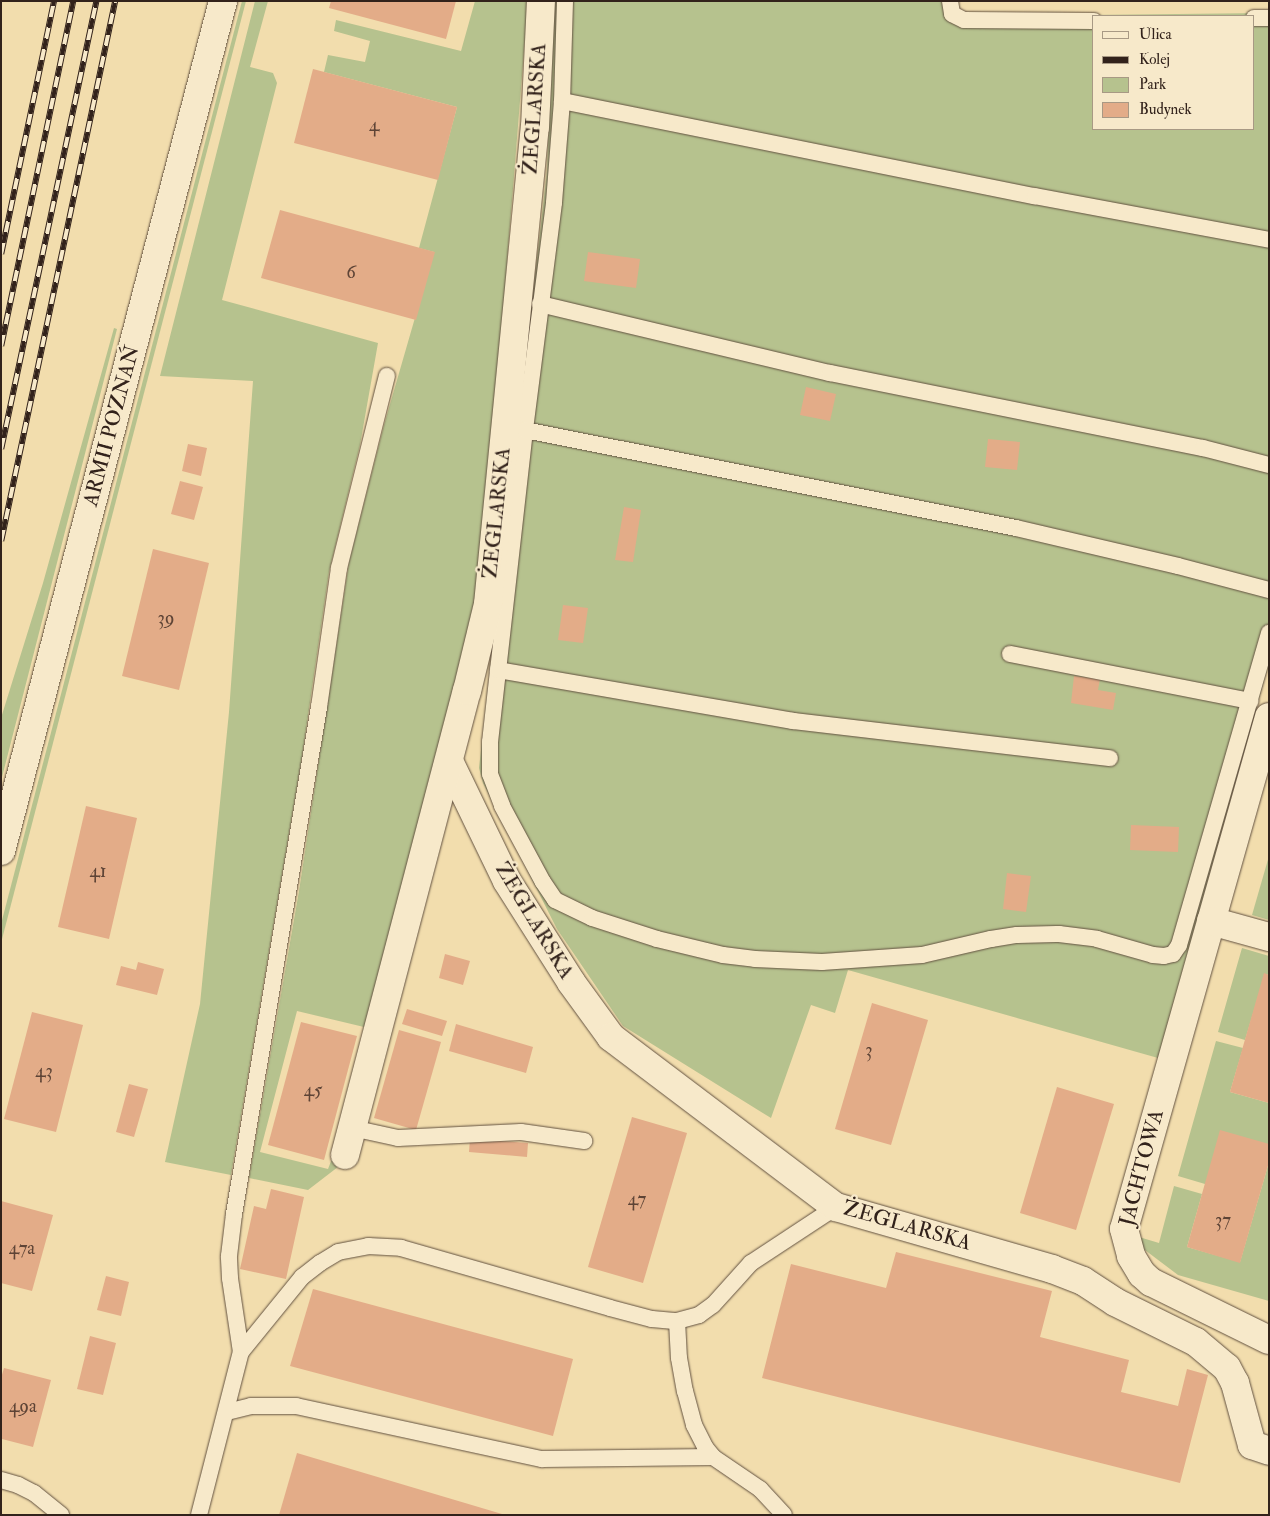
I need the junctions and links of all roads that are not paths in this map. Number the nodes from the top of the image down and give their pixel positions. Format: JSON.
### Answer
{"nodes":[{"id":1,"x":224,"y":1,"type":"edge"},
{"id":2,"x":541,"y":1,"type":"edge"},
{"id":3,"x":565,"y":1,"type":"edge"},
{"id":4,"x":950,"y":1,"type":"edge"},
{"id":5,"x":1255,"y":18,"type":"edge"},
{"id":6,"x":1269,"y":18,"type":"edge"},
{"id":7,"x":1092,"y":21,"type":"edge"},
{"id":8,"x":562,"y":101,"type":"junction"},
{"id":9,"x":1269,"y":240,"type":"edge"},
{"id":10,"x":540,"y":304,"type":"junction"},
{"id":11,"x":387,"y":376,"type":"dead end"},
{"id":12,"x":525,"y":430,"type":"junction"},
{"id":13,"x":1269,"y":465,"type":"edge"},
{"id":14,"x":1269,"y":590,"type":"edge"},
{"id":15,"x":1269,"y":633,"type":"edge"},
{"id":16,"x":1010,"y":654,"type":"dead end"},
{"id":17,"x":498,"y":670,"type":"junction"},
{"id":18,"x":1259,"y":709,"type":"edge"},
{"id":19,"x":1110,"y":758,"type":"dead end"},
{"id":20,"x":448,"y":761,"type":"junction"},
{"id":21,"x":1,"y":851,"type":"edge"},
{"id":22,"x":1211,"y":920,"type":"junction"},
{"id":23,"x":1269,"y":937,"type":"edge"},
{"id":24,"x":352,"y":1128,"type":"junction"},
{"id":25,"x":584,"y":1141,"type":"dead end"},
{"id":26,"x":345,"y":1155,"type":"dead end"},
{"id":27,"x":836,"y":1207,"type":"junction"},
{"id":28,"x":677,"y":1321,"type":"junction"},
{"id":29,"x":1269,"y":1340,"type":"edge"},
{"id":30,"x":241,"y":1352,"type":"junction"},
{"id":31,"x":226,"y":1412,"type":"junction"},
{"id":32,"x":1269,"y":1451,"type":"edge"},
{"id":33,"x":713,"y":1457,"type":"junction"},
{"id":34,"x":1,"y":1480,"type":"edge"},
{"id":35,"x":60,"y":1515,"type":"edge"},
{"id":36,"x":199,"y":1515,"type":"edge"},
{"id":37,"x":784,"y":1515,"type":"edge"}],
"edges":[{"from":1,"to":21,"type":"street","name":"ARMII POZNAŃ"},
{"from":2,"to":20,"type":"street","name":"ŻEGLARSKA"},
{"from":3,"to":8,"type":"lane"},
{"from":4,"to":7,"type":"lane"},
{"from":5,"to":6,"type":"lane"},
{"from":8,"to":9,"type":"lane"},
{"from":8,"to":10,"type":"lane"},
{"from":10,"to":12,"type":"lane"},
{"from":10,"to":13,"type":"lane"},
{"from":11,"to":30,"type":"lane"},
{"from":12,"to":14,"type":"lane"},
{"from":12,"to":17,"type":"lane"},
{"from":15,"to":18,"type":"lane"},
{"from":16,"to":18,"type":"lane"},
{"from":17,"to":18,"type":"lane"},
{"from":17,"to":19,"type":"lane"},
{"from":18,"to":22,"type":"street","name":"JACHTOWA"},
{"from":20,"to":24,"type":"street"},
{"from":20,"to":27,"type":"street","name":"ŻEGLARSKA"},
{"from":22,"to":23,"type":"street"},
{"from":22,"to":29,"type":"street","name":"JACHTOWA"},
{"from":24,"to":25,"type":"lane"},
{"from":24,"to":26,"type":"street"},
{"from":27,"to":28,"type":"lane"},
{"from":27,"to":32,"type":"street","name":"ŻEGLARSKA"},
{"from":28,"to":30,"type":"lane"},
{"from":28,"to":33,"type":"lane"},
{"from":30,"to":31,"type":"lane"},
{"from":31,"to":33,"type":"lane"},
{"from":31,"to":36,"type":"lane"},
{"from":33,"to":37,"type":"lane"},
{"from":34,"to":35,"type":"lane"}]}
